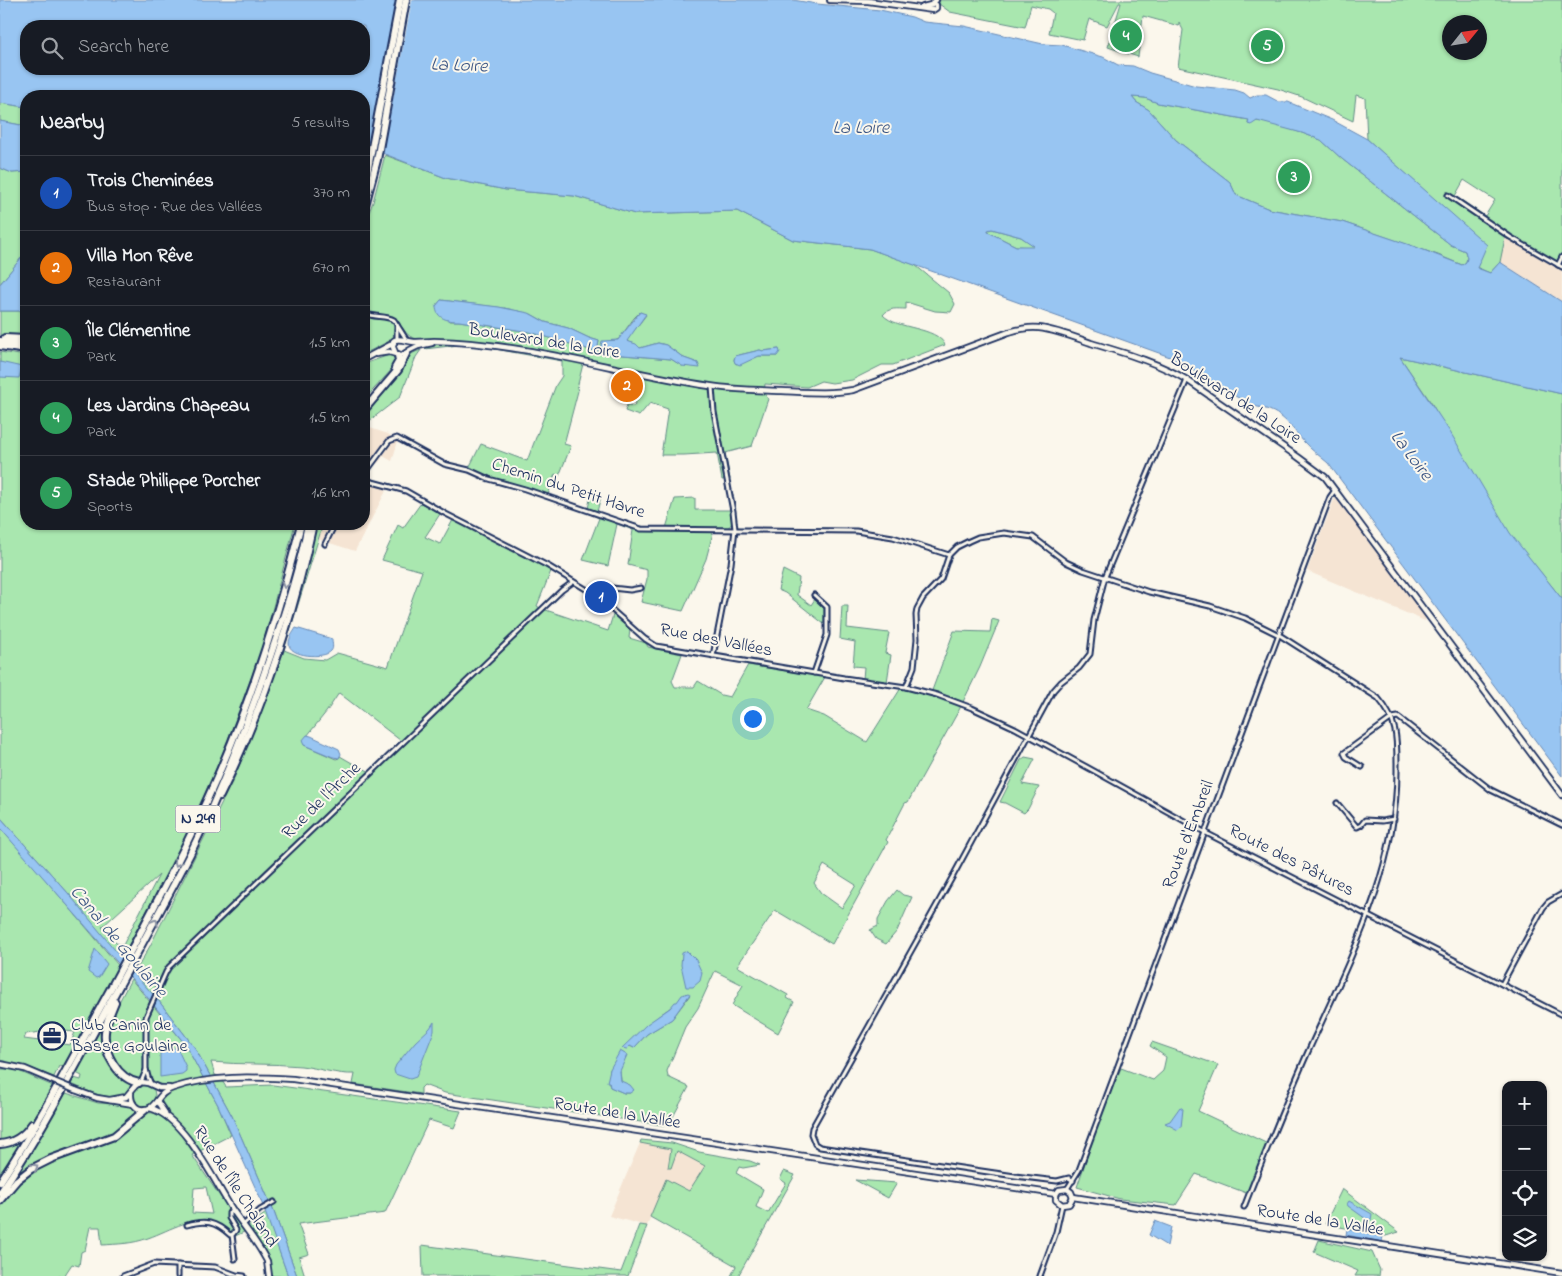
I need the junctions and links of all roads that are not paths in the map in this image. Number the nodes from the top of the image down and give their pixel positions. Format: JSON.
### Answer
{"nodes":[{"id":1,"x":400,"y":0,"type":"edge"},
{"id":2,"x":406,"y":0,"type":"edge"},
{"id":3,"x":830,"y":0,"type":"edge"},
{"id":4,"x":934,"y":4,"type":"edge"},
{"id":5,"x":374,"y":159,"type":"junction"},
{"id":6,"x":370,"y":171,"type":"edge"},
{"id":7,"x":370,"y":179,"type":"edge"},
{"id":8,"x":1448,"y":195,"type":"dead end"},
{"id":9,"x":1562,"y":257,"type":"edge"},
{"id":10,"x":1558,"y":265,"type":"junction"},
{"id":11,"x":1562,"y":268,"type":"edge"},
{"id":12,"x":370,"y":317,"type":"edge"},
{"id":13,"x":397,"y":325,"type":"junction"},
{"id":14,"x":20,"y":339,"type":"edge"},
{"id":15,"x":0,"y":340,"type":"edge"},
{"id":16,"x":407,"y":340,"type":"junction"},
{"id":17,"x":395,"y":341,"type":"junction"},
{"id":18,"x":449,"y":341,"type":"junction"},
{"id":19,"x":20,"y":344,"type":"edge"},
{"id":20,"x":0,"y":346,"type":"edge"},
{"id":21,"x":20,"y":349,"type":"edge"},
{"id":22,"x":408,"y":352,"type":"junction"},
{"id":23,"x":396,"y":353,"type":"junction"},
{"id":24,"x":376,"y":354,"type":"junction"},
{"id":25,"x":370,"y":356,"type":"edge"},
{"id":26,"x":1187,"y":380,"type":"junction"},
{"id":27,"x":712,"y":387,"type":"junction"},
{"id":28,"x":370,"y":397,"type":"edge"},
{"id":29,"x":370,"y":403,"type":"edge"},
{"id":30,"x":370,"y":466,"type":"edge"},
{"id":31,"x":370,"y":481,"type":"edge"},
{"id":32,"x":1336,"y":490,"type":"junction"},
{"id":33,"x":735,"y":529,"type":"junction"},
{"id":34,"x":297,"y":530,"type":"edge"},
{"id":35,"x":306,"y":530,"type":"edge"},
{"id":36,"x":310,"y":530,"type":"edge"},
{"id":37,"x":332,"y":530,"type":"edge"},
{"id":38,"x":325,"y":544,"type":"dead end"},
{"id":39,"x":950,"y":555,"type":"junction"},
{"id":40,"x":1105,"y":577,"type":"junction"},
{"id":41,"x":573,"y":582,"type":"junction"},
{"id":42,"x":641,"y":588,"type":"dead end"},
{"id":43,"x":594,"y":594,"type":"junction"},
{"id":44,"x":814,"y":595,"type":"dead end"},
{"id":45,"x":1278,"y":635,"type":"junction"},
{"id":46,"x":713,"y":656,"type":"junction"},
{"id":47,"x":814,"y":673,"type":"junction"},
{"id":48,"x":906,"y":687,"type":"junction"},
{"id":49,"x":955,"y":701,"type":"joint"},
{"id":50,"x":1392,"y":718,"type":"junction"},
{"id":51,"x":1029,"y":736,"type":"junction"},
{"id":52,"x":1362,"y":767,"type":"dead end"},
{"id":53,"x":1562,"y":795,"type":"edge"},
{"id":54,"x":1337,"y":803,"type":"dead end"},
{"id":55,"x":1394,"y":818,"type":"junction"},
{"id":56,"x":1562,"y":825,"type":"edge"},
{"id":57,"x":1205,"y":832,"type":"junction"},
{"id":58,"x":190,"y":852,"type":"junction"},
{"id":59,"x":1562,"y":894,"type":"edge"},
{"id":60,"x":1368,"y":916,"type":"junction"},
{"id":61,"x":129,"y":962,"type":"junction"},
{"id":62,"x":123,"y":973,"type":"junction"},
{"id":63,"x":1502,"y":984,"type":"junction"},
{"id":64,"x":1562,"y":1015,"type":"edge"},
{"id":65,"x":0,"y":1066,"type":"edge"},
{"id":66,"x":146,"y":1069,"type":"junction"},
{"id":67,"x":140,"y":1083,"type":"junction"},
{"id":68,"x":152,"y":1085,"type":"junction"},
{"id":69,"x":173,"y":1088,"type":"junction"},
{"id":70,"x":130,"y":1093,"type":"junction"},
{"id":71,"x":157,"y":1099,"type":"junction"},
{"id":72,"x":110,"y":1100,"type":"junction"},
{"id":73,"x":49,"y":1102,"type":"junction"},
{"id":74,"x":133,"y":1104,"type":"junction"},
{"id":75,"x":147,"y":1109,"type":"junction"},
{"id":76,"x":169,"y":1118,"type":"junction"},
{"id":77,"x":0,"y":1144,"type":"edge"},
{"id":78,"x":1073,"y":1181,"type":"junction"},
{"id":79,"x":0,"y":1182,"type":"edge"},
{"id":80,"x":1067,"y":1189,"type":"junction"},
{"id":81,"x":0,"y":1193,"type":"edge"},
{"id":82,"x":1056,"y":1194,"type":"junction"},
{"id":83,"x":1073,"y":1197,"type":"junction"},
{"id":84,"x":0,"y":1200,"type":"edge"},
{"id":85,"x":273,"y":1203,"type":"dead end"},
{"id":86,"x":1062,"y":1205,"type":"junction"},
{"id":87,"x":1244,"y":1207,"type":"dead end"},
{"id":88,"x":232,"y":1209,"type":"junction"},
{"id":89,"x":187,"y":1225,"type":"dead end"},
{"id":90,"x":243,"y":1225,"type":"junction"},
{"id":91,"x":232,"y":1235,"type":"junction"},
{"id":92,"x":235,"y":1259,"type":"dead end"},
{"id":93,"x":178,"y":1265,"type":"junction"},
{"id":94,"x":1562,"y":1273,"type":"edge"},
{"id":95,"x":123,"y":1276,"type":"edge"},
{"id":96,"x":178,"y":1276,"type":"edge"},
{"id":97,"x":244,"y":1276,"type":"edge"},
{"id":98,"x":269,"y":1276,"type":"edge"},
{"id":99,"x":1040,"y":1276,"type":"edge"}],
"edges":[{"from":1,"to":5,"type":"highway"},
{"from":2,"to":5,"type":"highway"},
{"from":3,"to":4,"type":"main road"},
{"from":5,"to":6,"type":"highway"},
{"from":5,"to":7,"type":"highway"},
{"from":8,"to":10,"type":"street"},
{"from":9,"to":10,"type":"street"},
{"from":10,"to":11,"type":"street"},
{"from":12,"to":13,"type":"street"},
{"from":13,"to":16,"type":"street"},
{"from":13,"to":17,"type":"street"},
{"from":14,"to":15,"type":"highway"},
{"from":15,"to":19,"type":"highway"},
{"from":16,"to":17,"type":"main road","name":"Boulevard de la Loire"},
{"from":16,"to":18,"type":"main road","name":"Boulevard de la Loire"},
{"from":16,"to":22,"type":"main road"},
{"from":17,"to":23,"type":"main road"},
{"from":17,"to":24,"type":"main road"},
{"from":18,"to":22,"type":"main road","name":"Boulevard de la Loire"},
{"from":18,"to":27,"type":"main road","name":"Boulevard de la Loire"},
{"from":20,"to":21,"type":"highway"},
{"from":22,"to":23,"type":"main road","name":"Boulevard de la Loire"},
{"from":22,"to":29,"type":"highway"},
{"from":23,"to":24,"type":"main road","name":"Boulevard de la Loire"},
{"from":23,"to":28,"type":"highway"},
{"from":24,"to":25,"type":"main road"},
{"from":26,"to":27,"type":"main road","name":"Boulevard de la Loire"},
{"from":26,"to":32,"type":"main road","name":"Boulevard de la Loire"},
{"from":26,"to":40,"type":"street"},
{"from":27,"to":33,"type":"street"},
{"from":30,"to":33,"type":"street","name":"Chemin du Petit Havre"},
{"from":31,"to":41,"type":"street","name":"Rue des Vallées"},
{"from":32,"to":45,"type":"street","name":"Route d'Embreil"},
{"from":32,"to":53,"type":"main road","name":"Boulevard de la Loire"},
{"from":33,"to":39,"type":"street","name":"Chemin du Petit Havre"},
{"from":33,"to":46,"type":"street"},
{"from":34,"to":61,"type":"highway","number":"N 249","one_way":true},
{"from":35,"to":58,"type":"highway","number":"N 249"},
{"from":36,"to":58,"type":"highway"},
{"from":37,"to":38,"type":"street"},
{"from":39,"to":40,"type":"street"},
{"from":39,"to":48,"type":"street"},
{"from":40,"to":45,"type":"street"},
{"from":40,"to":51,"type":"street"},
{"from":41,"to":43,"type":"street","name":"Rue des Vallées"},
{"from":41,"to":66,"type":"street","name":"Rue de l'Arche"},
{"from":42,"to":43,"type":"street"},
{"from":43,"to":46,"type":"street","name":"Rue des Vallées"},
{"from":44,"to":47,"type":"street"},
{"from":45,"to":50,"type":"street"},
{"from":45,"to":57,"type":"street","name":"Route d'Embreil"},
{"from":46,"to":47,"type":"street","name":"Rue des Vallées"},
{"from":47,"to":48,"type":"street","name":"Rue des Vallées"},
{"from":48,"to":49,"type":"street","name":"Rue des Vallées"},
{"from":49,"to":51,"type":"street","name":"Route des Pâtures"},
{"from":50,"to":52,"type":"street"},
{"from":50,"to":55,"type":"street"},
{"from":50,"to":56,"type":"street"},
{"from":51,"to":57,"type":"street","name":"Route des Pâtures"},
{"from":51,"to":78,"type":"street"},
{"from":54,"to":55,"type":"street"},
{"from":55,"to":60,"type":"street"},
{"from":57,"to":60,"type":"street","name":"Route des Pâtures"},
{"from":57,"to":78,"type":"street","name":"Route d'Embreil"},
{"from":61,"to":58,"type":"highway","number":"N 249","one_way":true},
{"from":59,"to":63,"type":"street"},
{"from":60,"to":63,"type":"street","name":"Route des Pâtures"},
{"from":60,"to":87,"type":"street"},
{"from":61,"to":62,"type":"highway","number":"N 249"},
{"from":62,"to":67,"type":"highway"},
{"from":62,"to":73,"type":"highway","number":"N 249"},
{"from":62,"to":81,"type":"highway","number":"N 249"},
{"from":63,"to":64,"type":"street","name":"Route des Pâtures"},
{"from":65,"to":72,"type":"main road","bridge":true},
{"from":66,"to":67,"type":"street","name":"Rue de l'Arche"},
{"from":66,"to":68,"type":"street","name":"Rue de l'Arche"},
{"from":67,"to":68,"type":"main road"},
{"from":67,"to":70,"type":"main road"},
{"from":68,"to":69,"type":"main road"},
{"from":68,"to":71,"type":"main road"},
{"from":69,"to":71,"type":"main road"},
{"from":69,"to":82,"type":"main road","name":"Route de la Vallée"},
{"from":70,"to":72,"type":"main road"},
{"from":70,"to":74,"type":"main road"},
{"from":71,"to":75,"type":"main road"},
{"from":71,"to":76,"type":"main road","name":"Rue de l'Île Chaland"},
{"from":72,"to":74,"type":"main road"},
{"from":73,"to":77,"type":"highway"},
{"from":73,"to":79,"type":"highway","number":"N 249"},
{"from":74,"to":75,"type":"main road"},
{"from":75,"to":76,"type":"main road","name":"Rue de l'Île Chaland"},
{"from":84,"to":75,"type":"highway","one_way":true},
{"from":76,"to":88,"type":"main road","name":"Rue de l'Île Chaland"},
{"from":78,"to":80,"type":"street","name":"Route d'Embreil"},
{"from":80,"to":82,"type":"main road"},
{"from":80,"to":83,"type":"main road"},
{"from":82,"to":86,"type":"main road"},
{"from":83,"to":86,"type":"main road"},
{"from":83,"to":94,"type":"main road","name":"Route de la Vallée"},
{"from":85,"to":90,"type":"street"},
{"from":86,"to":99,"type":"street"},
{"from":88,"to":90,"type":"main road","name":"Rue de l'Île Chaland"},
{"from":88,"to":91,"type":"street"},
{"from":89,"to":91,"type":"street"},
{"from":90,"to":98,"type":"main road","name":"Rue de l'Île Chaland"},
{"from":91,"to":92,"type":"street"},
{"from":93,"to":95,"type":"street"},
{"from":93,"to":96,"type":"street"},
{"from":93,"to":97,"type":"street"}]}
